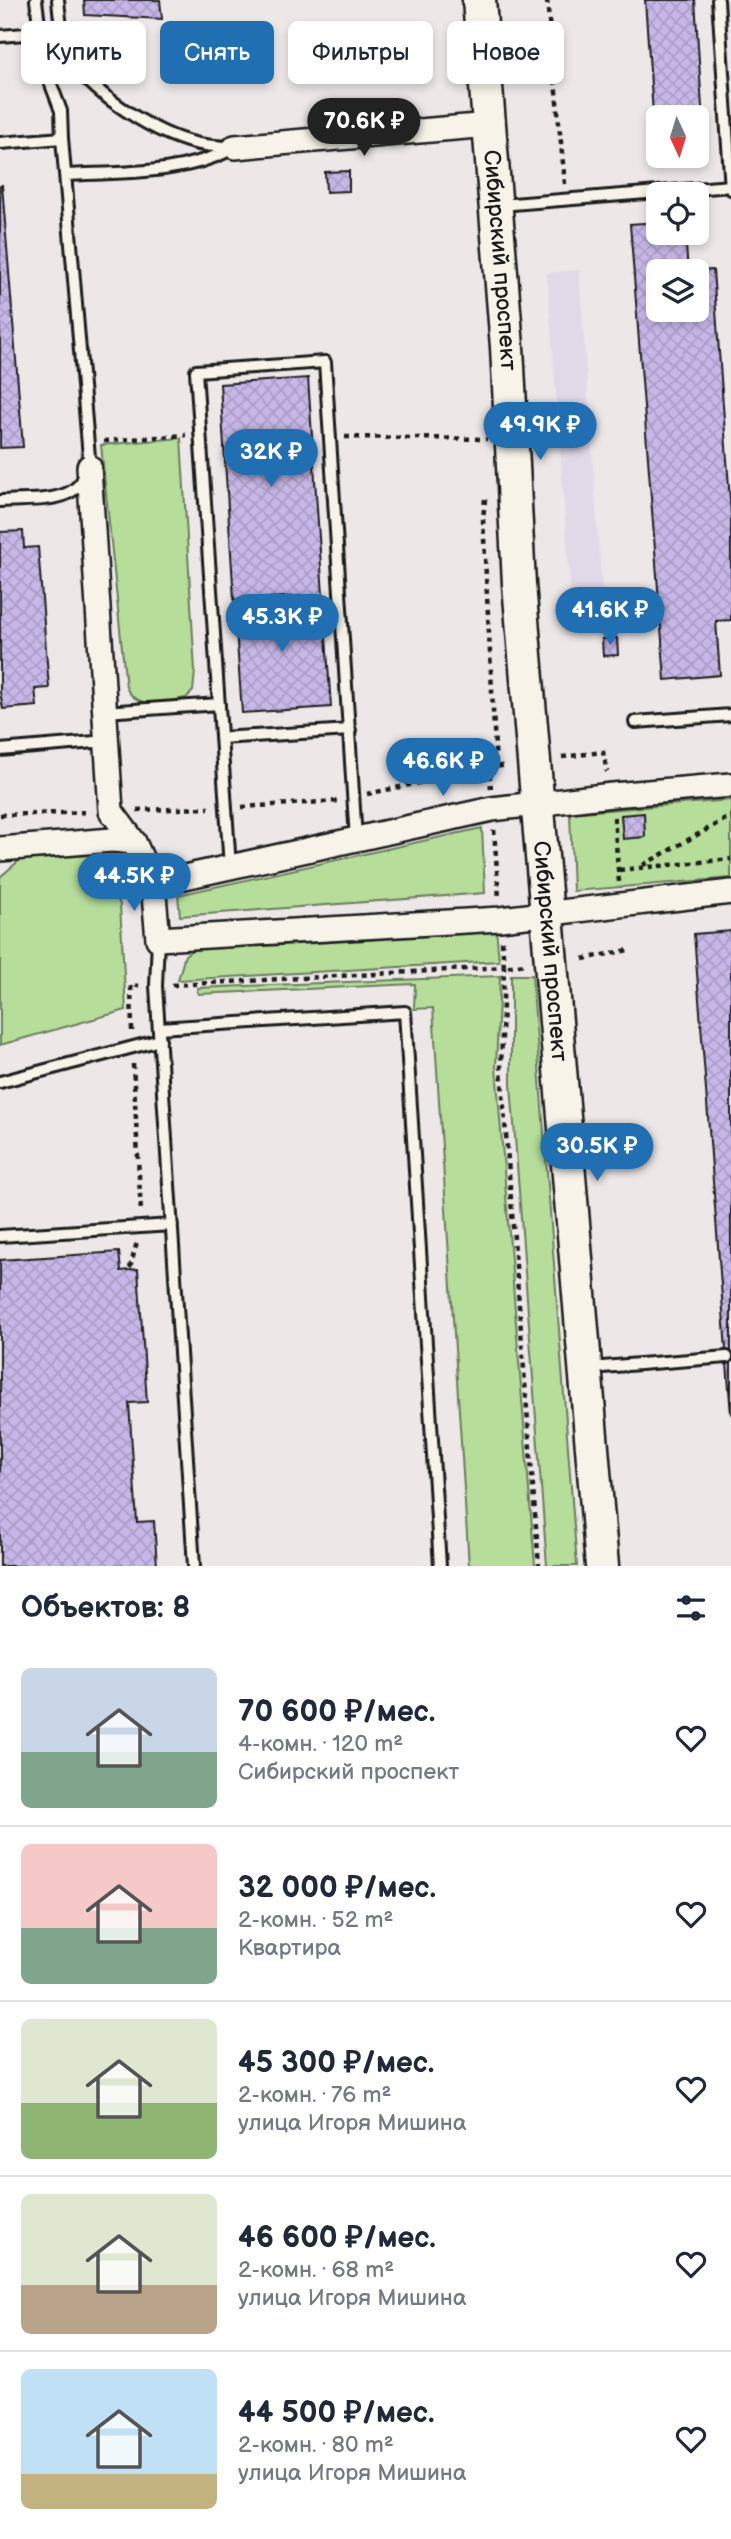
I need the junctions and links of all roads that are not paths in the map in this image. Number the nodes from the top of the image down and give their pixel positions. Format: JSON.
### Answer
{"nodes":[{"id":1,"x":36,"y":0,"type":"edge"},
{"id":2,"x":58,"y":0,"type":"edge"},
{"id":3,"x":479,"y":0,"type":"edge"},
{"id":4,"x":718,"y":0,"type":"edge"},
{"id":5,"x":37,"y":21,"type":"edge"},
{"id":6,"x":21,"y":34,"type":"edge"},
{"id":7,"x":0,"y":36,"type":"edge"},
{"id":8,"x":51,"y":84,"type":"edge"},
{"id":9,"x":489,"y":125,"type":"junction"},
{"id":10,"x":62,"y":138,"type":"junction"},
{"id":11,"x":0,"y":143,"type":"edge"},
{"id":12,"x":235,"y":147,"type":"junction"},
{"id":13,"x":66,"y":175,"type":"junction"},
{"id":14,"x":731,"y":187,"type":"edge"},
{"id":15,"x":496,"y":205,"type":"junction"},
{"id":16,"x":89,"y":467,"type":"junction"},
{"id":17,"x":0,"y":501,"type":"edge"},
{"id":18,"x":219,"y":705,"type":"junction"},
{"id":19,"x":105,"y":712,"type":"junction"},
{"id":20,"x":731,"y":715,"type":"edge"},
{"id":21,"x":635,"y":722,"type":"dead end"},
{"id":22,"x":350,"y":730,"type":"junction"},
{"id":23,"x":221,"y":738,"type":"junction"},
{"id":24,"x":107,"y":741,"type":"junction"},
{"id":25,"x":0,"y":750,"type":"edge"},
{"id":26,"x":731,"y":785,"type":"edge"},
{"id":27,"x":539,"y":804,"type":"junction"},
{"id":28,"x":356,"y":839,"type":"junction"},
{"id":29,"x":134,"y":842,"type":"junction"},
{"id":30,"x":0,"y":849,"type":"edge"},
{"id":31,"x":230,"y":867,"type":"junction"},
{"id":32,"x":153,"y":884,"type":"junction"},
{"id":33,"x":731,"y":892,"type":"edge"},
{"id":34,"x":548,"y":913,"type":"junction"},
{"id":35,"x":158,"y":939,"type":"junction"},
{"id":36,"x":159,"y":1034,"type":"junction"},
{"id":37,"x":0,"y":1082,"type":"edge"},
{"id":38,"x":172,"y":1225,"type":"junction"},
{"id":39,"x":0,"y":1236,"type":"edge"},
{"id":40,"x":726,"y":1357,"type":"dead end"},
{"id":41,"x":584,"y":1368,"type":"junction"},
{"id":42,"x":194,"y":1566,"type":"edge"},
{"id":43,"x":440,"y":1566,"type":"edge"},
{"id":44,"x":602,"y":1566,"type":"edge"}],
"edges":[{"from":1,"to":5,"type":"lane"},
{"from":2,"to":12,"type":"lane"},
{"from":3,"to":9,"type":"main road","name":"Сибирский проспект"},
{"from":4,"to":14,"type":"lane"},
{"from":6,"to":7,"type":"lane"},
{"from":8,"to":10,"type":"lane"},
{"from":9,"to":12,"type":"street"},
{"from":9,"to":15,"type":"main road","name":"Сибирский проспект"},
{"from":10,"to":11,"type":"lane"},
{"from":10,"to":13,"type":"lane"},
{"from":12,"to":13,"type":"lane"},
{"from":13,"to":16,"type":"lane"},
{"from":14,"to":15,"type":"lane"},
{"from":15,"to":27,"type":"main road","name":"Сибирский проспект"},
{"from":16,"to":17,"type":"lane"},
{"from":16,"to":19,"type":"street"},
{"from":18,"to":19,"type":"lane"},
{"from":18,"to":22,"type":"lane"},
{"from":18,"to":23,"type":"lane"},
{"from":19,"to":24,"type":"street"},
{"from":20,"to":21,"type":"lane"},
{"from":22,"to":23,"type":"lane"},
{"from":22,"to":28,"type":"lane"},
{"from":23,"to":31,"type":"lane"},
{"from":24,"to":25,"type":"lane"},
{"from":24,"to":29,"type":"street"},
{"from":26,"to":27,"type":"street"},
{"from":27,"to":28,"type":"street"},
{"from":27,"to":34,"type":"main road","name":"Сибирский проспект"},
{"from":28,"to":31,"type":"street"},
{"from":29,"to":30,"type":"street"},
{"from":29,"to":32,"type":"street"},
{"from":31,"to":32,"type":"street"},
{"from":32,"to":35,"type":"street"},
{"from":33,"to":34,"type":"street"},
{"from":34,"to":35,"type":"street"},
{"from":34,"to":41,"type":"main road","name":"Сибирский проспект"},
{"from":35,"to":36,"type":"lane"},
{"from":36,"to":37,"type":"lane"},
{"from":36,"to":38,"type":"lane"},
{"from":36,"to":43,"type":"lane"},
{"from":38,"to":39,"type":"lane"},
{"from":38,"to":42,"type":"lane"},
{"from":40,"to":41,"type":"lane"},
{"from":41,"to":44,"type":"main road","name":"Сибирский проспект"}]}
